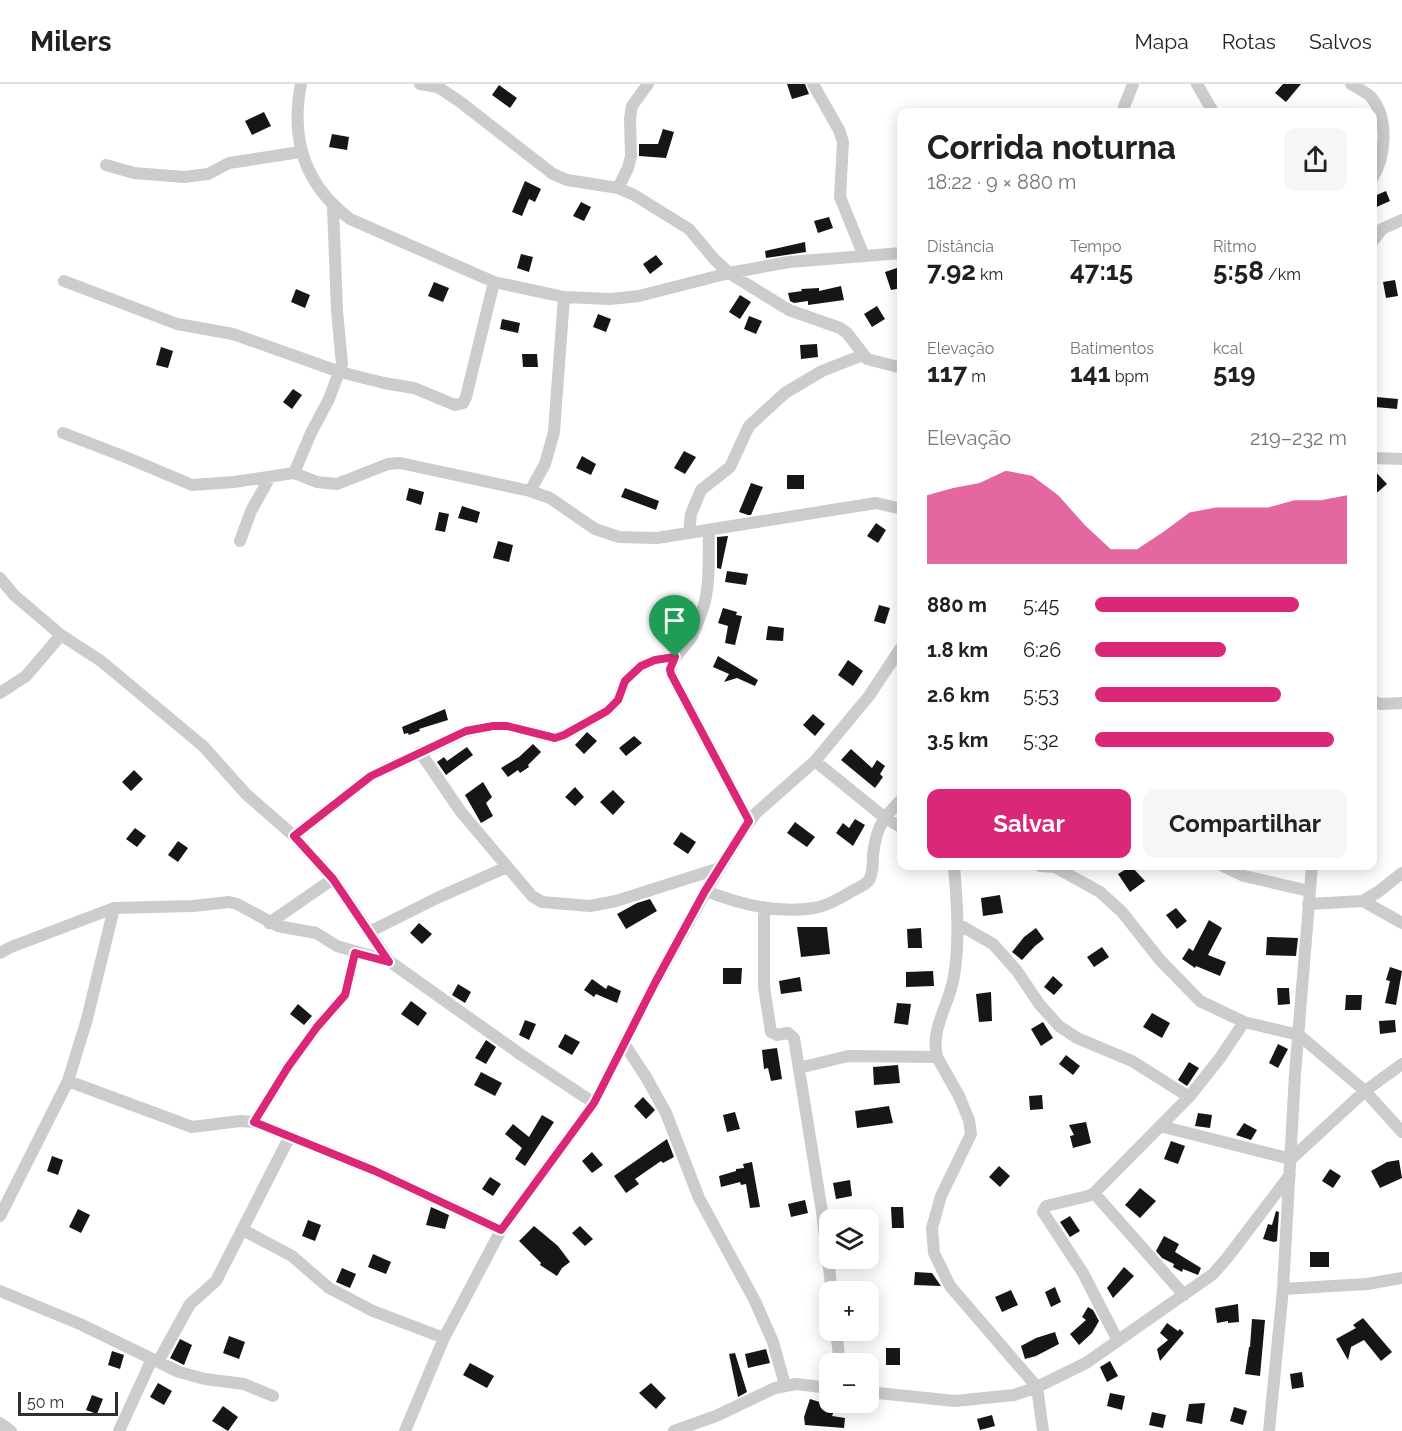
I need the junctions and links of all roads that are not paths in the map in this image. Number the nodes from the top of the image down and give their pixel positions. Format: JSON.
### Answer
{"nodes":[{"id":1,"x":301,"y":84,"type":"edge"},
{"id":2,"x":420,"y":84,"type":"edge"},
{"id":3,"x":648,"y":84,"type":"edge"},
{"id":4,"x":813,"y":84,"type":"edge"},
{"id":5,"x":1133,"y":84,"type":"edge"},
{"id":6,"x":1197,"y":84,"type":"edge"},
{"id":7,"x":1351,"y":84,"type":"edge"},
{"id":8,"x":437,"y":86,"type":"edge"},
{"id":9,"x":1124,"y":108,"type":"edge"},
{"id":10,"x":1211,"y":108,"type":"edge"},
{"id":11,"x":300,"y":152,"type":"junction"},
{"id":12,"x":106,"y":165,"type":"dead end"},
{"id":13,"x":1377,"y":166,"type":"edge"},
{"id":14,"x":618,"y":188,"type":"junction"},
{"id":15,"x":333,"y":206,"type":"junction"},
{"id":16,"x":1402,"y":220,"type":"edge"},
{"id":17,"x":1377,"y":236,"type":"edge"},
{"id":18,"x":897,"y":253,"type":"edge"},
{"id":19,"x":864,"y":256,"type":"junction"},
{"id":20,"x":729,"y":273,"type":"junction"},
{"id":21,"x":64,"y":281,"type":"dead end"},
{"id":22,"x":495,"y":282,"type":"junction"},
{"id":23,"x":564,"y":297,"type":"junction"},
{"id":24,"x":863,"y":355,"type":"junction"},
{"id":25,"x":897,"y":367,"type":"edge"},
{"id":26,"x":340,"y":372,"type":"junction"},
{"id":27,"x":63,"y":433,"type":"dead end"},
{"id":28,"x":1377,"y":458,"type":"edge"},
{"id":29,"x":1402,"y":459,"type":"edge"},
{"id":30,"x":294,"y":473,"type":"junction"},
{"id":31,"x":270,"y":477,"type":"junction"},
{"id":32,"x":530,"y":491,"type":"junction"},
{"id":33,"x":897,"y":507,"type":"edge"},
{"id":34,"x":709,"y":531,"type":"junction"},
{"id":35,"x":689,"y":533,"type":"junction"},
{"id":36,"x":240,"y":541,"type":"dead end"},
{"id":37,"x":0,"y":578,"type":"edge"},
{"id":38,"x":61,"y":635,"type":"junction"},
{"id":39,"x":897,"y":654,"type":"edge"},
{"id":40,"x":675,"y":657,"type":"junction"},
{"id":41,"x":0,"y":693,"type":"edge"},
{"id":42,"x":1377,"y":703,"type":"edge"},
{"id":43,"x":1402,"y":703,"type":"edge"},
{"id":44,"x":420,"y":752,"type":"junction"},
{"id":45,"x":815,"y":761,"type":"junction"},
{"id":46,"x":897,"y":804,"type":"edge"},
{"id":47,"x":884,"y":817,"type":"junction"},
{"id":48,"x":749,"y":821,"type":"junction"},
{"id":49,"x":897,"y":825,"type":"edge"},
{"id":50,"x":294,"y":836,"type":"junction"},
{"id":51,"x":507,"y":867,"type":"junction"},
{"id":52,"x":720,"y":867,"type":"junction"},
{"id":53,"x":954,"y":870,"type":"edge"},
{"id":54,"x":1060,"y":870,"type":"edge"},
{"id":55,"x":1231,"y":870,"type":"edge"},
{"id":56,"x":1312,"y":870,"type":"edge"},
{"id":57,"x":1402,"y":873,"type":"edge"},
{"id":58,"x":333,"y":879,"type":"junction"},
{"id":59,"x":705,"y":891,"type":"junction"},
{"id":60,"x":1309,"y":898,"type":"junction"},
{"id":61,"x":1363,"y":901,"type":"junction"},
{"id":62,"x":764,"y":907,"type":"junction"},
{"id":63,"x":114,"y":908,"type":"junction"},
{"id":64,"x":269,"y":923,"type":"junction"},
{"id":65,"x":1402,"y":923,"type":"edge"},
{"id":66,"x":958,"y":924,"type":"junction"},
{"id":67,"x":369,"y":932,"type":"junction"},
{"id":68,"x":355,"y":953,"type":"junction"},
{"id":69,"x":0,"y":954,"type":"edge"},
{"id":70,"x":389,"y":962,"type":"junction"},
{"id":71,"x":1244,"y":1022,"type":"junction"},
{"id":72,"x":1299,"y":1035,"type":"junction"},
{"id":73,"x":625,"y":1045,"type":"junction"},
{"id":74,"x":937,"y":1057,"type":"junction"},
{"id":75,"x":1402,"y":1064,"type":"edge"},
{"id":76,"x":799,"y":1068,"type":"junction"},
{"id":77,"x":68,"y":1081,"type":"junction"},
{"id":78,"x":1365,"y":1091,"type":"junction"},
{"id":79,"x":1189,"y":1097,"type":"junction"},
{"id":80,"x":594,"y":1103,"type":"junction"},
{"id":81,"x":254,"y":1122,"type":"junction"},
{"id":82,"x":1160,"y":1126,"type":"junction"},
{"id":83,"x":1402,"y":1132,"type":"edge"},
{"id":84,"x":290,"y":1138,"type":"junction"},
{"id":85,"x":1291,"y":1159,"type":"junction"},
{"id":86,"x":1290,"y":1174,"type":"junction"},
{"id":87,"x":1094,"y":1193,"type":"junction"},
{"id":88,"x":0,"y":1216,"type":"edge"},
{"id":89,"x":243,"y":1230,"type":"junction"},
{"id":90,"x":501,"y":1230,"type":"junction"},
{"id":91,"x":1402,"y":1278,"type":"edge"},
{"id":92,"x":831,"y":1281,"type":"edge"},
{"id":93,"x":1282,"y":1289,"type":"junction"},
{"id":94,"x":0,"y":1291,"type":"edge"},
{"id":95,"x":1184,"y":1295,"type":"junction"},
{"id":96,"x":444,"y":1338,"type":"junction"},
{"id":97,"x":1118,"y":1341,"type":"junction"},
{"id":98,"x":155,"y":1360,"type":"junction"},
{"id":99,"x":785,"y":1385,"type":"junction"},
{"id":100,"x":819,"y":1387,"type":"edge"},
{"id":101,"x":1036,"y":1387,"type":"junction"},
{"id":102,"x":879,"y":1393,"type":"edge"},
{"id":103,"x":273,"y":1396,"type":"dead end"},
{"id":104,"x":0,"y":1424,"type":"edge"},
{"id":105,"x":11,"y":1431,"type":"edge"},
{"id":106,"x":119,"y":1431,"type":"edge"},
{"id":107,"x":405,"y":1431,"type":"edge"},
{"id":108,"x":674,"y":1431,"type":"edge"},
{"id":109,"x":1043,"y":1431,"type":"edge"},
{"id":110,"x":1269,"y":1431,"type":"edge"}],
"edges":[{"from":1,"to":11,"type":"street"},
{"from":2,"to":8,"type":"street"},
{"from":3,"to":14,"type":"street"},
{"from":4,"to":19,"type":"street"},
{"from":5,"to":9,"type":"street"},
{"from":6,"to":10,"type":"street"},
{"from":7,"to":13,"type":"street"},
{"from":8,"to":14,"type":"street"},
{"from":11,"to":12,"type":"street"},
{"from":11,"to":15,"type":"street"},
{"from":14,"to":20,"type":"street"},
{"from":15,"to":22,"type":"street"},
{"from":15,"to":26,"type":"street"},
{"from":16,"to":17,"type":"street"},
{"from":18,"to":19,"type":"street"},
{"from":19,"to":20,"type":"street"},
{"from":20,"to":23,"type":"street"},
{"from":20,"to":24,"type":"street"},
{"from":21,"to":26,"type":"street"},
{"from":22,"to":23,"type":"street"},
{"from":22,"to":26,"type":"street"},
{"from":23,"to":32,"type":"street"},
{"from":24,"to":25,"type":"street"},
{"from":24,"to":35,"type":"street"},
{"from":26,"to":30,"type":"street"},
{"from":27,"to":31,"type":"street"},
{"from":28,"to":29,"type":"street"},
{"from":30,"to":31,"type":"street"},
{"from":30,"to":32,"type":"street"},
{"from":31,"to":36,"type":"street"},
{"from":32,"to":35,"type":"street"},
{"from":33,"to":34,"type":"street"},
{"from":34,"to":35,"type":"street"},
{"from":34,"to":40,"type":"street"},
{"from":37,"to":38,"type":"street"},
{"from":38,"to":41,"type":"street"},
{"from":38,"to":50,"type":"street"},
{"from":39,"to":45,"type":"street"},
{"from":40,"to":44,"type":"street"},
{"from":40,"to":48,"type":"street"},
{"from":42,"to":43,"type":"street"},
{"from":44,"to":50,"type":"street"},
{"from":44,"to":51,"type":"street"},
{"from":45,"to":47,"type":"street"},
{"from":45,"to":48,"type":"street"},
{"from":46,"to":47,"type":"street"},
{"from":47,"to":49,"type":"street"},
{"from":47,"to":62,"type":"street"},
{"from":48,"to":52,"type":"street"},
{"from":50,"to":58,"type":"street"},
{"from":51,"to":52,"type":"street"},
{"from":51,"to":67,"type":"street"},
{"from":52,"to":59,"type":"street"},
{"from":53,"to":66,"type":"street"},
{"from":54,"to":71,"type":"street"},
{"from":55,"to":60,"type":"street"},
{"from":56,"to":60,"type":"street"},
{"from":57,"to":61,"type":"street"},
{"from":58,"to":64,"type":"street"},
{"from":58,"to":67,"type":"street"},
{"from":59,"to":62,"type":"street"},
{"from":59,"to":73,"type":"street"},
{"from":60,"to":61,"type":"street"},
{"from":60,"to":72,"type":"street"},
{"from":61,"to":65,"type":"street"},
{"from":62,"to":76,"type":"street"},
{"from":63,"to":64,"type":"street"},
{"from":63,"to":69,"type":"street"},
{"from":63,"to":77,"type":"street"},
{"from":64,"to":68,"type":"street"},
{"from":66,"to":74,"type":"street"},
{"from":66,"to":79,"type":"street"},
{"from":67,"to":70,"type":"street"},
{"from":68,"to":70,"type":"street"},
{"from":68,"to":81,"type":"street"},
{"from":70,"to":80,"type":"street"},
{"from":71,"to":72,"type":"street"},
{"from":71,"to":79,"type":"street"},
{"from":72,"to":78,"type":"street"},
{"from":72,"to":85,"type":"street"},
{"from":73,"to":80,"type":"street"},
{"from":73,"to":99,"type":"street"},
{"from":74,"to":76,"type":"street"},
{"from":74,"to":101,"type":"street"},
{"from":75,"to":78,"type":"street"},
{"from":76,"to":92,"type":"street"},
{"from":77,"to":81,"type":"street"},
{"from":77,"to":88,"type":"street"},
{"from":78,"to":83,"type":"street"},
{"from":78,"to":85,"type":"street"},
{"from":79,"to":82,"type":"street"},
{"from":80,"to":90,"type":"street"},
{"from":81,"to":84,"type":"street"},
{"from":82,"to":85,"type":"street"},
{"from":82,"to":87,"type":"street"},
{"from":84,"to":89,"type":"street"},
{"from":84,"to":90,"type":"street"},
{"from":85,"to":86,"type":"street"},
{"from":86,"to":93,"type":"street"},
{"from":86,"to":95,"type":"street"},
{"from":87,"to":95,"type":"street"},
{"from":87,"to":97,"type":"street"},
{"from":89,"to":96,"type":"street"},
{"from":89,"to":98,"type":"street"},
{"from":90,"to":96,"type":"street"},
{"from":91,"to":93,"type":"street"},
{"from":93,"to":110,"type":"street"},
{"from":94,"to":98,"type":"street"},
{"from":95,"to":97,"type":"street"},
{"from":96,"to":107,"type":"street"},
{"from":97,"to":101,"type":"street"},
{"from":98,"to":103,"type":"street"},
{"from":98,"to":106,"type":"street"},
{"from":99,"to":100,"type":"street"},
{"from":99,"to":108,"type":"street"},
{"from":101,"to":102,"type":"street"},
{"from":101,"to":109,"type":"street"},
{"from":104,"to":105,"type":"street"}]}
